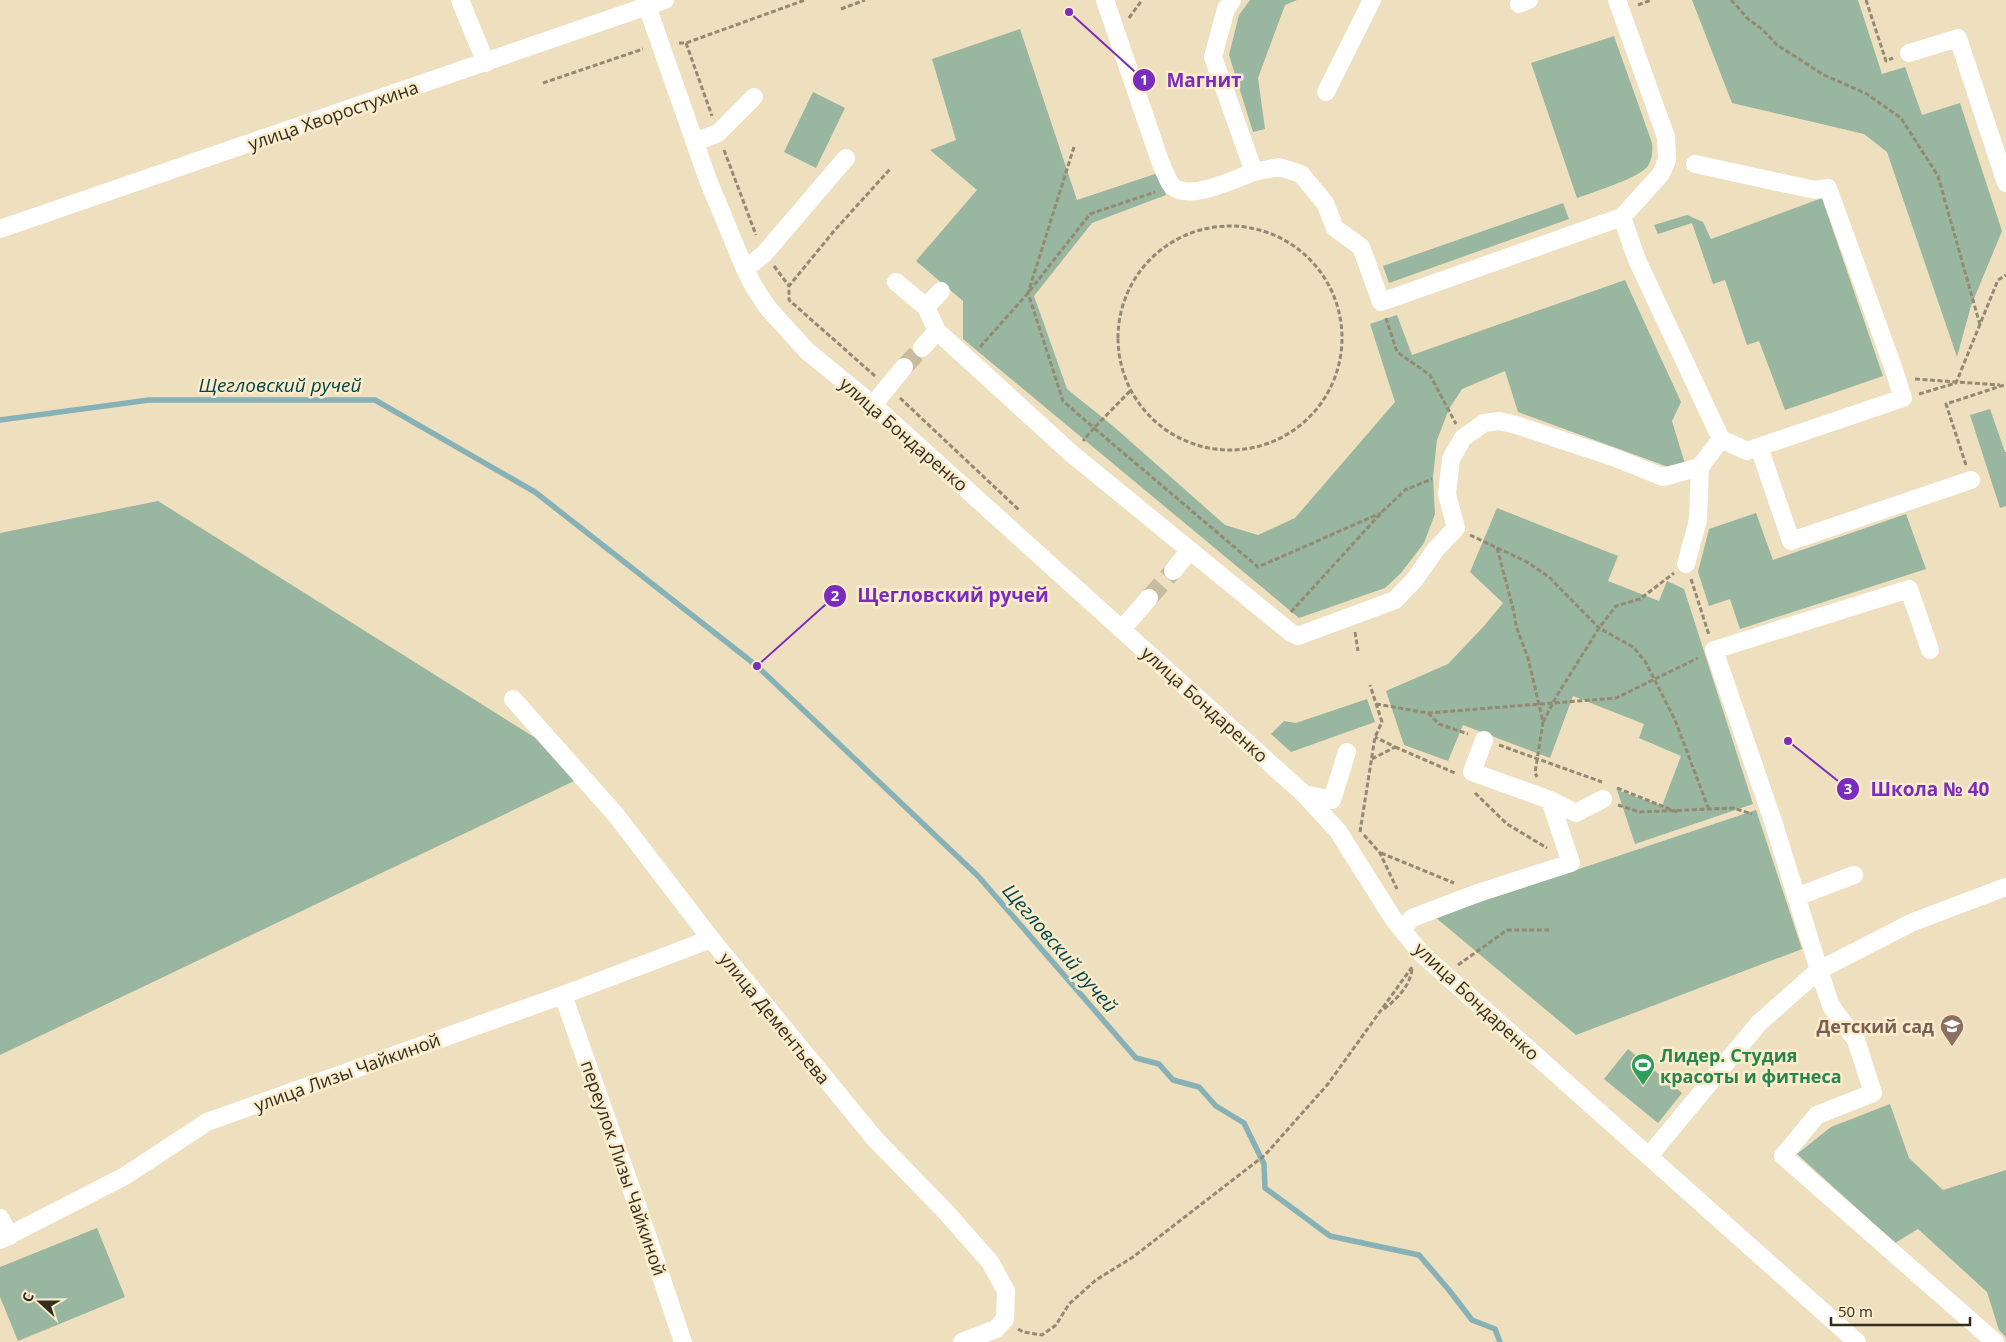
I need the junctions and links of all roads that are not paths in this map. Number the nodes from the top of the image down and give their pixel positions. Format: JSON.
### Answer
{"nodes":[{"id":1,"x":460,"y":0,"type":"edge"},
{"id":2,"x":665,"y":0,"type":"edge"},
{"id":3,"x":1105,"y":0,"type":"edge"},
{"id":4,"x":1232,"y":0,"type":"edge"},
{"id":5,"x":1372,"y":0,"type":"edge"},
{"id":6,"x":1617,"y":0,"type":"edge"},
{"id":7,"x":648,"y":6,"type":"junction"},
{"id":8,"x":1910,"y":53,"type":"road end"},
{"id":9,"x":486,"y":63,"type":"junction"},
{"id":10,"x":1326,"y":92,"type":"dead end"},
{"id":11,"x":754,"y":97,"type":"dead end"},
{"id":12,"x":695,"y":142,"type":"junction"},
{"id":13,"x":846,"y":158,"type":"dead end"},
{"id":14,"x":1696,"y":164,"type":"dead end"},
{"id":15,"x":1254,"y":172,"type":"junction"},
{"id":16,"x":2006,"y":183,"type":"edge"},
{"id":17,"x":1622,"y":217,"type":"junction"},
{"id":18,"x":0,"y":229,"type":"edge"},
{"id":19,"x":745,"y":270,"type":"junction"},
{"id":20,"x":896,"y":282,"type":"dead end"},
{"id":21,"x":941,"y":291,"type":"dead end"},
{"id":22,"x":926,"y":307,"type":"junction"},
{"id":23,"x":937,"y":331,"type":"junction"},
{"id":24,"x":922,"y":348,"type":"tunnel mouth"},
{"id":25,"x":904,"y":367,"type":"tunnel mouth"},
{"id":26,"x":873,"y":405,"type":"junction"},
{"id":27,"x":1721,"y":439,"type":"junction"},
{"id":28,"x":1759,"y":447,"type":"junction"},
{"id":29,"x":1700,"y":467,"type":"junction"},
{"id":30,"x":1971,"y":480,"type":"road end"},
{"id":31,"x":1190,"y":550,"type":"junction"},
{"id":32,"x":1686,"y":564,"type":"road end"},
{"id":33,"x":1173,"y":571,"type":"tunnel mouth"},
{"id":34,"x":1149,"y":598,"type":"tunnel mouth"},
{"id":35,"x":1122,"y":629,"type":"junction"},
{"id":36,"x":1930,"y":650,"type":"dead end"},
{"id":37,"x":513,"y":699,"type":"dead end"},
{"id":38,"x":1484,"y":740,"type":"road end"},
{"id":39,"x":1347,"y":752,"type":"dead end"},
{"id":40,"x":1607,"y":789,"type":"road end"},
{"id":41,"x":1304,"y":794,"type":"junction"},
{"id":42,"x":1550,"y":800,"type":"junction"},
{"id":43,"x":1854,"y":875,"type":"dead end"},
{"id":44,"x":2006,"y":887,"type":"edge"},
{"id":45,"x":1796,"y":897,"type":"junction"},
{"id":46,"x":1402,"y":928,"type":"junction"},
{"id":47,"x":711,"y":939,"type":"junction"},
{"id":48,"x":1819,"y":970,"type":"junction"},
{"id":49,"x":563,"y":995,"type":"junction"},
{"id":50,"x":1649,"y":1156,"type":"junction"},
{"id":51,"x":0,"y":1218,"type":"edge"},
{"id":52,"x":5,"y":1238,"type":"edge"},
{"id":53,"x":684,"y":1342,"type":"edge"},
{"id":54,"x":962,"y":1342,"type":"edge"},
{"id":55,"x":1857,"y":1342,"type":"edge"},
{"id":56,"x":1995,"y":1342,"type":"edge"}],
"edges":[{"from":1,"to":9,"type":"street"},
{"from":2,"to":7,"type":"street","name":"улица Хворостухина"},
{"from":3,"to":15,"type":"street"},
{"from":4,"to":15,"type":"street"},
{"from":5,"to":10,"type":"street"},
{"from":6,"to":17,"type":"street"},
{"from":7,"to":9,"type":"street","name":"улица Хворостухина"},
{"from":7,"to":12,"type":"street","name":"улица Бондаренко"},
{"from":8,"to":16,"type":"street"},
{"from":9,"to":18,"type":"street","name":"улица Хворостухина"},
{"from":11,"to":12,"type":"street"},
{"from":12,"to":19,"type":"street","name":"улица Бондаренко"},
{"from":13,"to":19,"type":"street"},
{"from":14,"to":28,"type":"street"},
{"from":15,"to":17,"type":"street"},
{"from":17,"to":27,"type":"street"},
{"from":19,"to":26,"type":"street","name":"улица Бондаренко"},
{"from":20,"to":22,"type":"street"},
{"from":21,"to":22,"type":"street"},
{"from":22,"to":23,"type":"street"},
{"from":23,"to":24,"type":"street"},
{"from":23,"to":31,"type":"street"},
{"from":25,"to":26,"type":"street"},
{"from":26,"to":35,"type":"street","name":"улица Бондаренко"},
{"from":27,"to":28,"type":"street"},
{"from":27,"to":29,"type":"street"},
{"from":28,"to":30,"type":"street"},
{"from":29,"to":31,"type":"street"},
{"from":29,"to":32,"type":"street"},
{"from":31,"to":33,"type":"street"},
{"from":34,"to":35,"type":"street"},
{"from":35,"to":41,"type":"street","name":"улица Бондаренко"},
{"from":36,"to":45,"type":"street"},
{"from":37,"to":47,"type":"street","name":"улица Дементьева"},
{"from":38,"to":42,"type":"street"},
{"from":39,"to":41,"type":"street"},
{"from":40,"to":42,"type":"street"},
{"from":41,"to":46,"type":"street","name":"улица Бондаренко"},
{"from":42,"to":46,"type":"street"},
{"from":43,"to":45,"type":"street"},
{"from":44,"to":48,"type":"street"},
{"from":45,"to":48,"type":"street"},
{"from":46,"to":50,"type":"street","name":"улица Бондаренко"},
{"from":47,"to":49,"type":"street","name":"улица Лизы Чайкиной"},
{"from":47,"to":54,"type":"street","name":"улица Дементьева"},
{"from":48,"to":50,"type":"street"},
{"from":48,"to":56,"type":"street"},
{"from":49,"to":52,"type":"street","name":"улица Лизы Чайкиной"},
{"from":49,"to":53,"type":"street","name":"переулок Лизы Чайкиной"},
{"from":50,"to":55,"type":"street","name":"улица Бондаренко"},
{"from":51,"to":52,"type":"street"}]}
